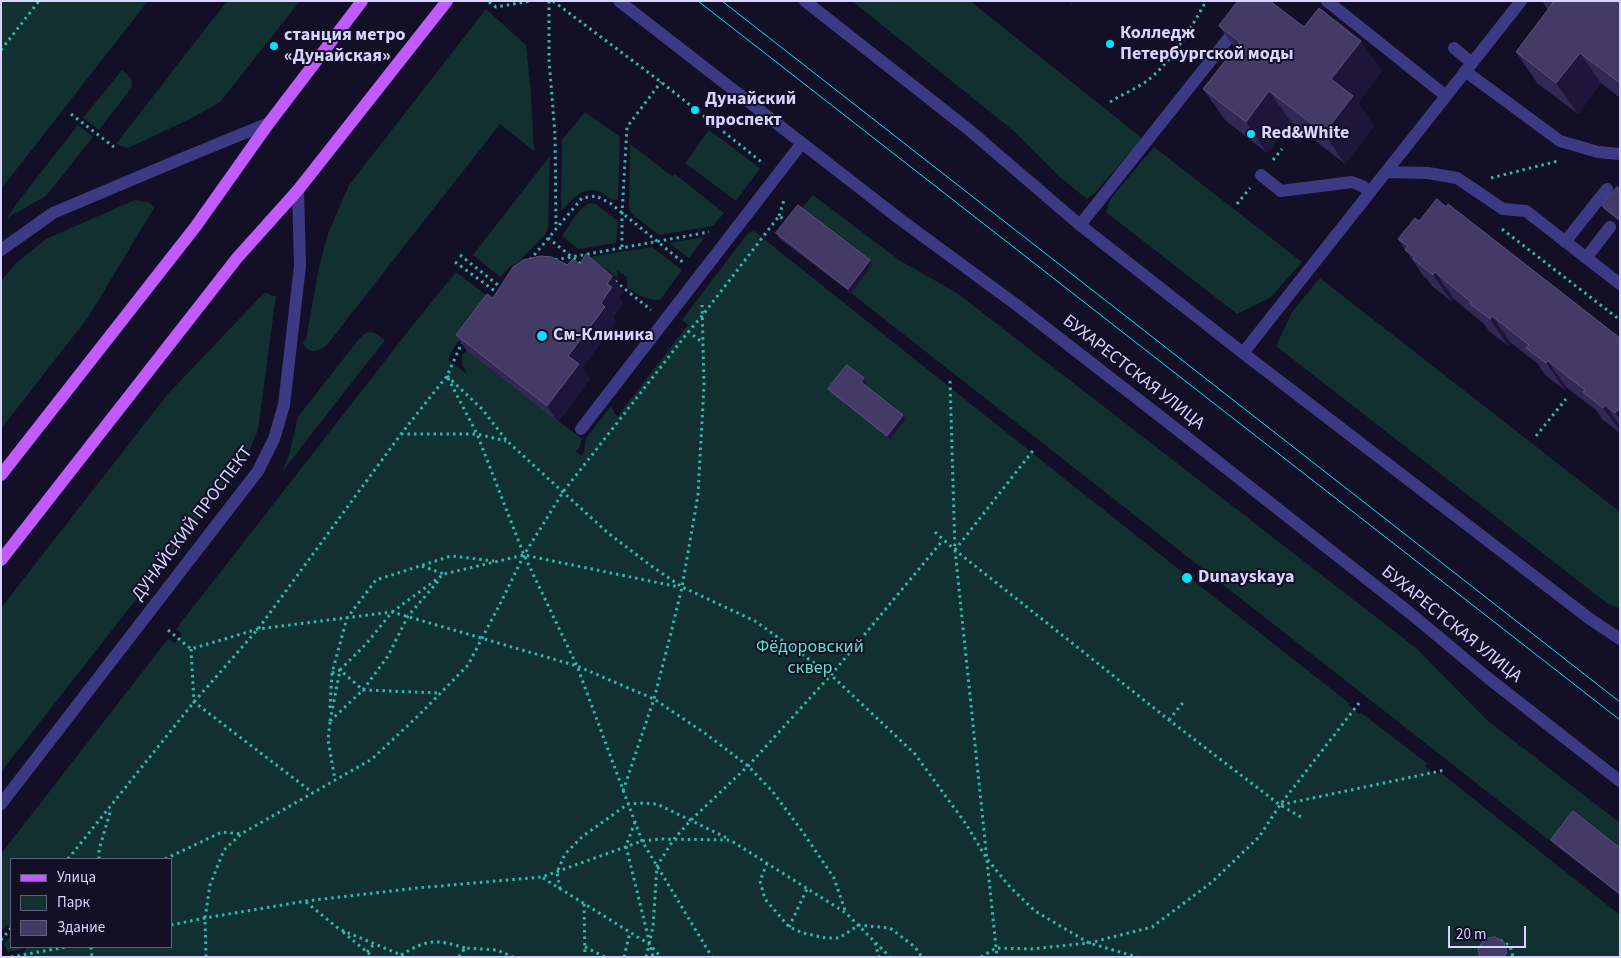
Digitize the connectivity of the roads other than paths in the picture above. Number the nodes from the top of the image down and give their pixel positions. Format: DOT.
graph roads {
  1 [pos="362,1"];
  2 [pos="447,1"];
  3 [pos="618,1"];
  4 [pos="805,1"];
  5 [pos="1258,1"];
  6 [pos="1521,1"];
  7 [pos="1330,7"];
  8 [pos="1454,48"];
  9 [pos="1468,67"];
  10 [pos="1446,96"];
  11 [pos="269,123"];
  12 [pos="802,143"];
  13 [pos="1620,154"];
  14 [pos="1386,172"];
  15 [pos="1261,175"];
  16 [pos="1606,189"];
  17 [pos="298,190"];
  18 [pos="1370,192"];
  19 [pos="1080,225"];
  20 [pos="1610,227"];
  21 [pos="1565,242"];
  22 [pos="1,250"];
  23 [pos="1586,258"];
  24 [pos="1620,284"];
  25 [pos="1243,353"];
  26 [pos="581,429"];
  27 [pos="1,475"];
  28 [pos="1,560"];
  29 [pos="1620,639"];
  30 [pos="1620,782"];
  31 [pos="1,804"];
  1 -- 11 [label="main road"];
  2 -- 17 [label="main road"];
  3 -- 12 [label="street, БУХАРЕСТСКАЯ УЛИЦА"];
  4 -- 19 [label="street"];
  5 -- 19 [label="street"];
  6 -- 9 [label="street"];
  7 -- 10 [label="street"];
  8 -- 9 [label="street"];
  9 -- 10 [label="street"];
  9 -- 13 [label="street"];
  10 -- 14 [label="street"];
  11 -- 22 [label="street"];
  11 -- 27 [label="main road"];
  12 -- 26 [label="street"];
  12 -- 30 [label="street, БУХАРЕСТСКАЯ УЛИЦА"];
  14 -- 18 [label="street"];
  14 -- 21 [label="street"];
  15 -- 18 [label="street"];
  16 -- 21 [label="street"];
  17 -- 28 [label="main road"];
  17 -- 31 [label="street, ДУНАЙСКИЙ ПРОСПЕКТ"];
  18 -- 25 [label="street"];
  19 -- 25 [label="street"];
  20 -- 23 [label="street"];
  21 -- 23 [label="street"];
  23 -- 24 [label="street"];
  25 -- 29 [label="street"];
}
